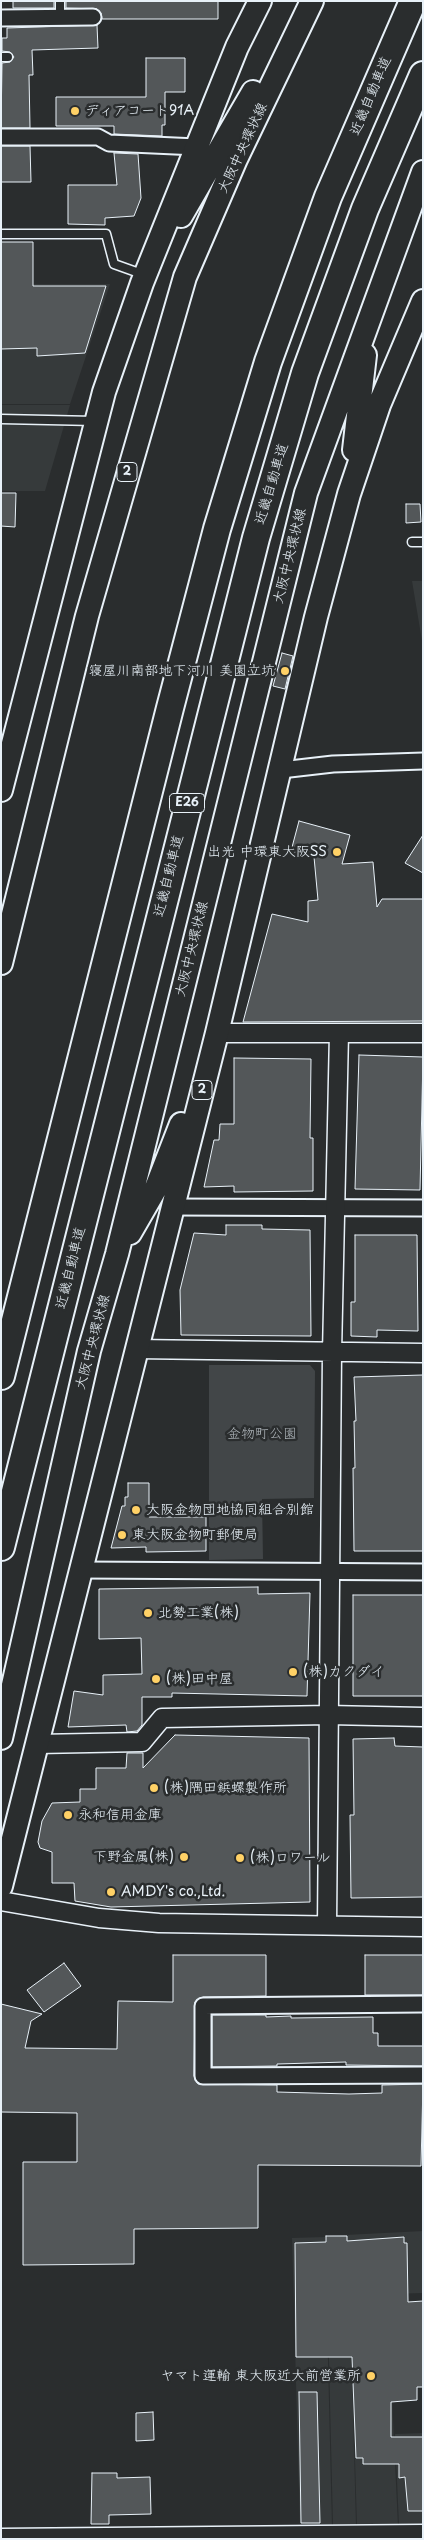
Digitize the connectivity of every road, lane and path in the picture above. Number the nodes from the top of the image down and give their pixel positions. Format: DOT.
graph roads {
  1 [pos="60,1"];
  2 [pos="260,1"];
  3 [pos="312,1"];
  4 [pos="413,1"];
  5 [pos="93,17"];
  6 [pos="1,18"];
  7 [pos="60,18"];
  8 [pos="423,75"];
  9 [pos="1,137"];
  10 [pos="197,147"];
  11 [pos="423,172"];
  12 [pos="1,234"];
  13 [pos="143,279"];
  14 [pos="423,301"];
  15 [pos="372,307"];
  16 [pos="1,419"];
  17 [pos="97,421"];
  18 [pos="349,494"];
  19 [pos="412,542"];
  20 [pos="423,542"];
  21 [pos="423,761"];
  22 [pos="5,762"];
  23 [pos="281,770"];
  24 [pos="1,790"];
  25 [pos="1,963"];
  26 [pos="217,1033"];
  27 [pos="339,1033"];
  28 [pos="423,1034"];
  29 [pos="172,1207"];
  30 [pos="335,1208"];
  31 [pos="423,1208"];
  32 [pos="117,1254"];
  33 [pos="136,1348"];
  34 [pos="332,1353"];
  35 [pos="423,1353"];
  36 [pos="1,1376"];
  37 [pos="1,1546"];
  38 [pos="81,1570"];
  39 [pos="330,1572"];
  40 [pos="423,1572"];
  41 [pos="328,1715"];
  42 [pos="423,1717"];
  43 [pos="1,1738"];
  44 [pos="37,1744"];
  45 [pos="1,1886"];
  46 [pos="1,1901"];
  47 [pos="327,1925"];
  48 [pos="423,1927"];
  49 [pos="423,2004"];
  50 [pos="423,2075"];
  51 [pos="423,2534"];
  52 [pos="1,2538"];
  1 -- 7 [label="lane"];
  2 -- 10 [label="main road"];
  3 -- 13 [label="main road"];
  3 -- 25 [label="main road, 大阪中央環状線 / 2"];
  4 -- 36 [label="highway, 近畿自動車道 / E26"];
  5 -- 7 [label="street"];
  6 -- 7 [label="street"];
  8 -- 37 [label="highway, 近畿自動車道 / E26"];
  9 -- 10 [label="street"];
  10 -- 13 [label="main road"];
  11 -- 15 [label="main road, 大阪中央環状線"];
  12 -- 13 [label="lane"];
  13 -- 17 [label="main road"];
  14 -- 18 [label="main road, 2"];
  15 -- 18 [label="main road"];
  15 -- 32 [label="main road, 大阪中央環状線"];
  16 -- 17 [label="lane"];
  17 -- 22 [label="main road"];
  18 -- 23 [label="main road, 2"];
  19 -- 20 [label="lane"];
  21 -- 23 [label="street"];
  22 -- 24 [label="main road"];
  23 -- 26 [label="main road, 2"];
  26 -- 27 [label="street"];
  26 -- 29 [label="main road, 2"];
  26 -- 32 [label="main road"];
  27 -- 28 [label="street"];
  27 -- 30 [label="street"];
  29 -- 30 [label="street"];
  29 -- 33 [label="main road, 2"];
  30 -- 31 [label="street"];
  30 -- 34 [label="street"];
  32 -- 43 [label="main road, 大阪中央環状線"];
  33 -- 34 [label="street"];
  33 -- 38 [label="main road, 2"];
  34 -- 35 [label="street"];
  34 -- 39 [label="street"];
  38 -- 39 [label="street"];
  38 -- 44 [label="main road, 2"];
  39 -- 40 [label="street"];
  39 -- 41 [label="street"];
  41 -- 42 [label="street"];
  41 -- 44 [label="street"];
  41 -- 47 [label="street"];
  44 -- 45 [label="main road, 2"];
  46 -- 47 [label="street"];
  47 -- 48 [label="street"];
  49 -- 50 [label="street"];
  51 -- 52 [label="street"];
}
